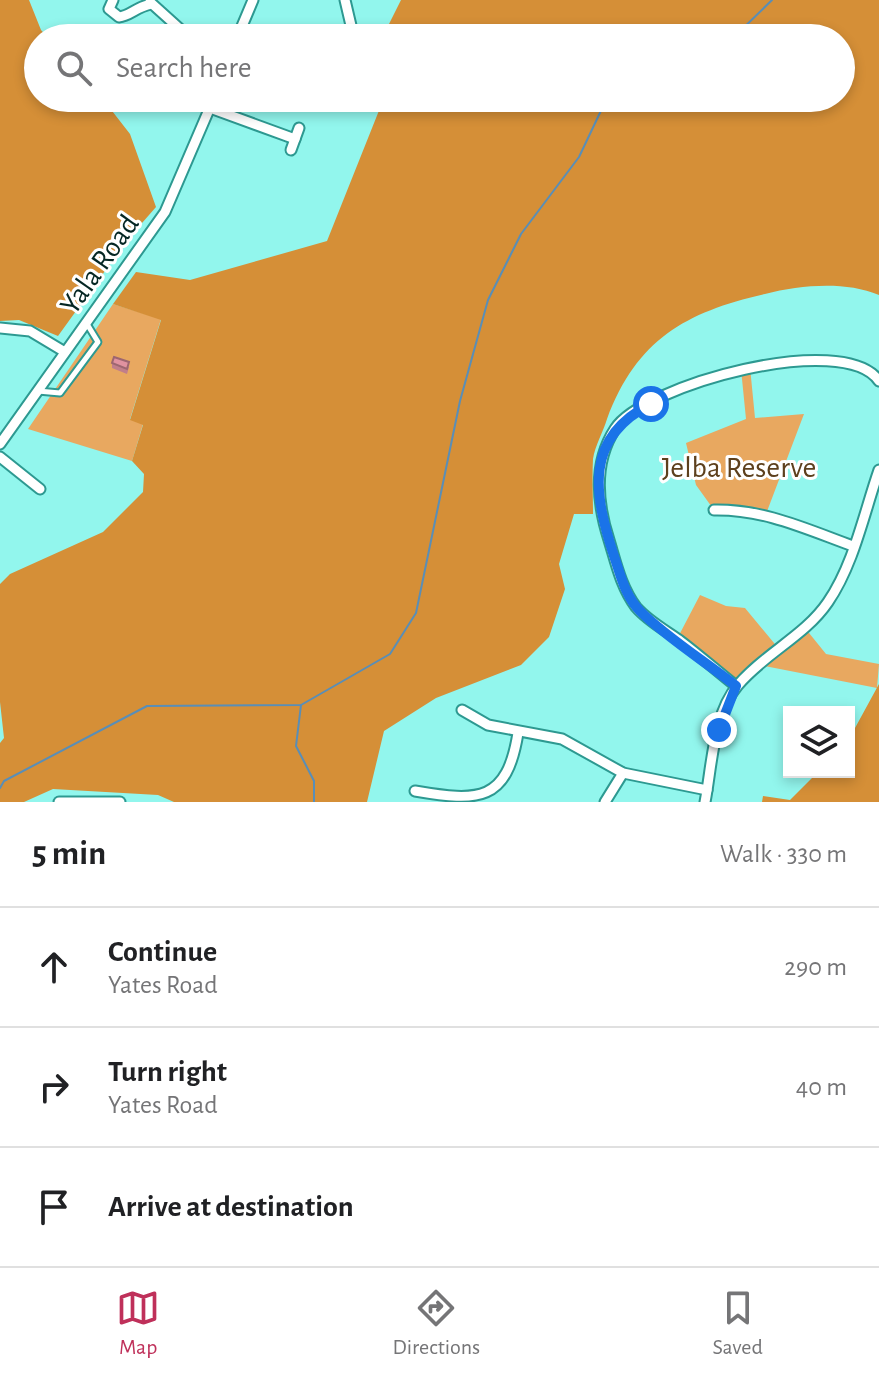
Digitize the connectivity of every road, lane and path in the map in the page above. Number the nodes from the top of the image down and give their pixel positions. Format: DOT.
graph roads {
  1 [pos="113,0"];
  2 [pos="253,0"];
  3 [pos="345,0"];
  4 [pos="149,2"];
  5 [pos="174,24"];
  6 [pos="243,24"];
  7 [pos="351,24"];
  8 [pos="208,112"];
  9 [pos="233,112"];
  10 [pos="299,128"];
  11 [pos="295,139"];
  12 [pos="291,150"];
  13 [pos="86,323"];
  14 [pos="0,328"];
  15 [pos="65,352"];
  16 [pos="879,381"];
  17 [pos="38,391"];
  18 [pos="0,444"];
  19 [pos="0,457"];
  20 [pos="879,470"];
  21 [pos="40,489"];
  22 [pos="714,510"];
  23 [pos="853,546"];
  24 [pos="736,686"];
  25 [pos="462,710"];
  26 [pos="518,733"];
  27 [pos="623,773"];
  28 [pos="707,790"];
  29 [pos="415,791"];
  30 [pos="59,802"];
  31 [pos="120,802"];
  32 [pos="605,802"];
  33 [pos="705,802"];
  1 -- 4 [label="street"];
  2 -- 6 [label="street"];
  3 -- 7 [label="street"];
  4 -- 5 [label="street"];
  8 -- 13 [label="street, Yala Road"];
  9 -- 11 [label="street"];
  10 -- 11 [label="street"];
  11 -- 12 [label="street"];
  13 -- 15 [label="street, Yala Road"];
  13 -- 17 [label="lane"];
  14 -- 15 [label="street"];
  15 -- 17 [label="street, Yala Road"];
  16 -- 24 [label="street"];
  17 -- 18 [label="street, Yala Road"];
  19 -- 21 [label="street"];
  20 -- 23 [label="street"];
  22 -- 23 [label="street"];
  23 -- 24 [label="street"];
  24 -- 28 [label="street"];
  25 -- 26 [label="street"];
  26 -- 27 [label="street"];
  26 -- 29 [label="street"];
  27 -- 28 [label="street"];
  27 -- 32 [label="street"];
  28 -- 33 [label="street"];
  30 -- 31 [label="street"];
}
